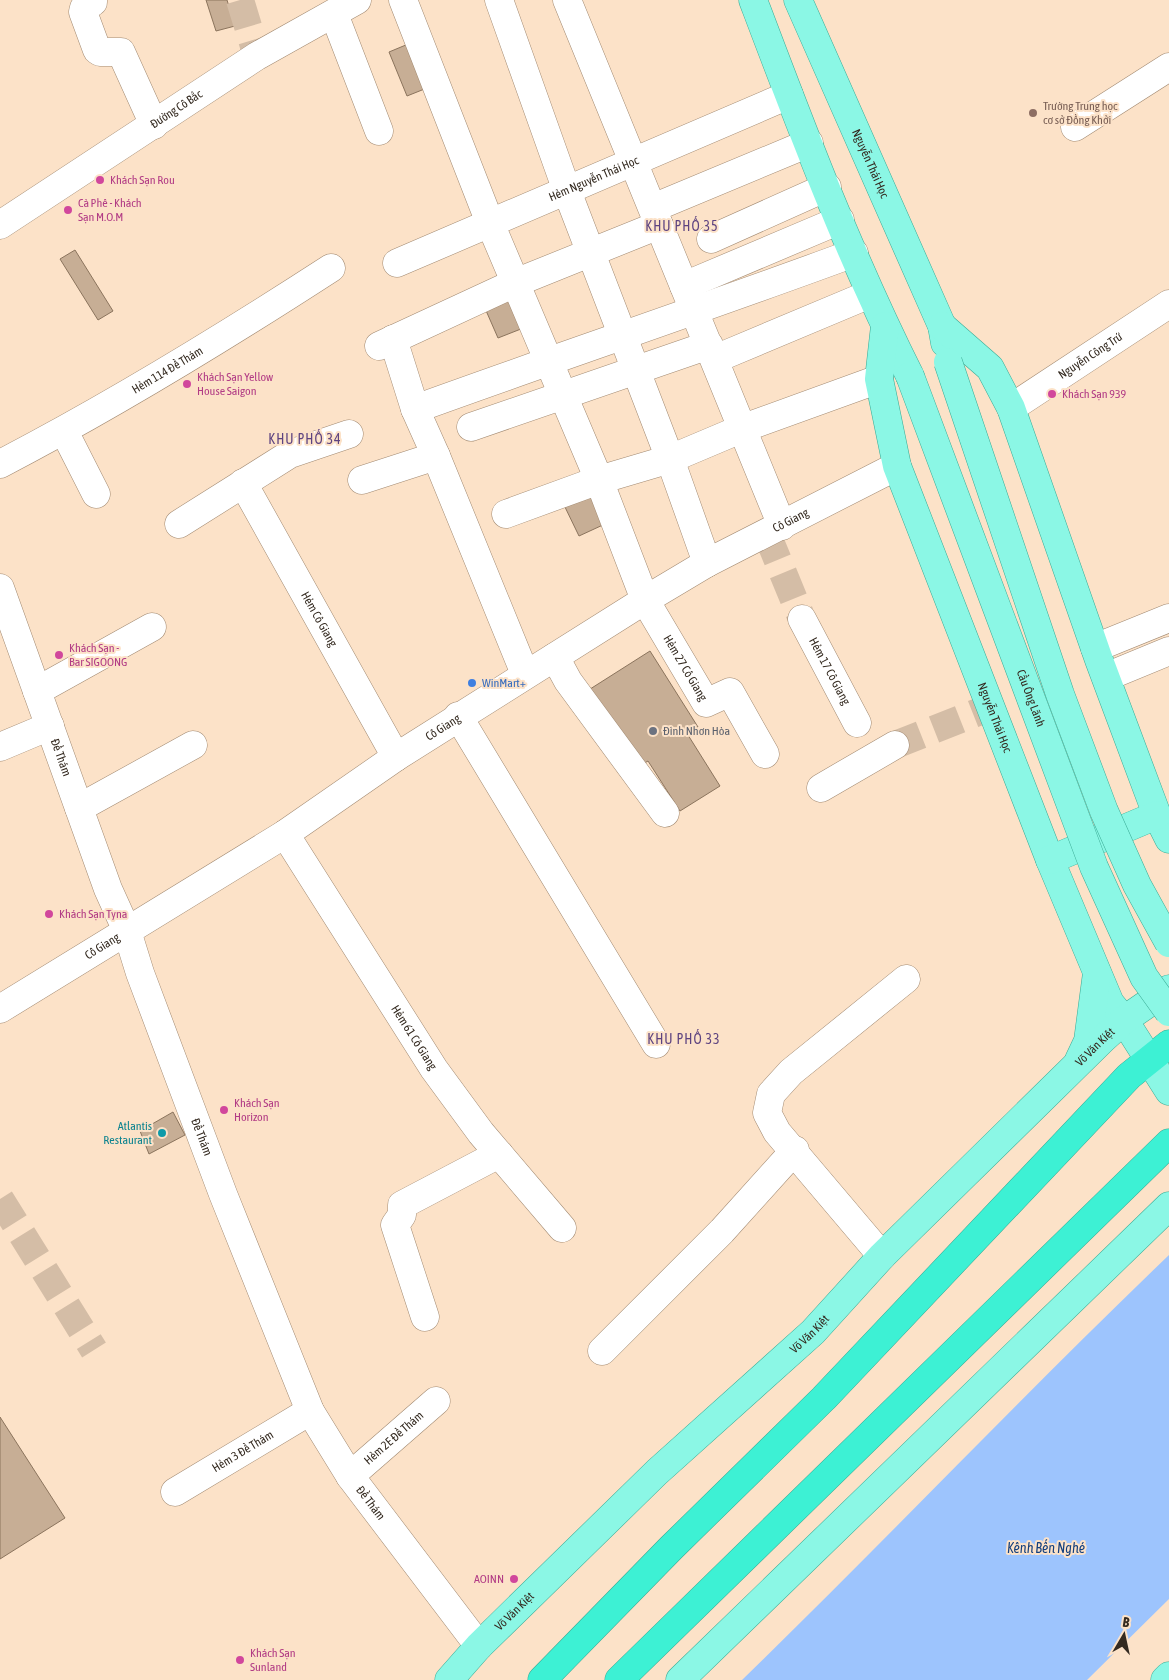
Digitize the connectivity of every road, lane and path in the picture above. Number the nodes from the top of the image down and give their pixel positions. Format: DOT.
graph roads {
  1 [pos="93,0"];
  2 [pos="357,0"];
  3 [pos="403,0"];
  4 [pos="499,0"];
  5 [pos="567,0"];
  6 [pos="753,0"];
  7 [pos="798,0"];
  8 [pos="334,14"];
  9 [pos="1169,67"];
  10 [pos="789,94"];
  11 [pos="154,125"];
  12 [pos="1075,127"];
  13 [pos="379,131"];
  14 [pos="809,143"];
  15 [pos="634,162"];
  16 [pos="826,187"];
  17 [pos="567,191"];
  18 [pos="656,216"];
  19 [pos="840,220"];
  20 [pos="490,223"];
  21 [pos="0,225"];
  22 [pos="710,239"];
  23 [pos="591,252"];
  24 [pos="854,254"];
  25 [pos="397,264"];
  26 [pos="331,268"];
  27 [pos="515,283"];
  28 [pos="684,286"];
  29 [pos="870,294"];
  30 [pos="1169,304"];
  31 [pos="695,312"];
  32 [pos="885,326"];
  33 [pos="942,326"];
  34 [pos="623,337"];
  35 [pos="712,352"];
  36 [pos="548,360"];
  37 [pos="636,372"];
  38 [pos="879,379"];
  39 [pos="562,395"];
  40 [pos="1011,408"];
  41 [pos="415,409"];
  42 [pos="471,427"];
  43 [pos="741,429"];
  44 [pos="64,431"];
  45 [pos="349,434"];
  46 [pos="436,456"];
  47 [pos="670,459"];
  48 [pos="0,464"];
  49 [pos="897,466"];
  50 [pos="362,480"];
  51 [pos="599,480"];
  52 [pos="242,483"];
  53 [pos="96,494"];
  54 [pos="506,514"];
  55 [pos="179,524"];
  56 [pos="782,526"];
  57 [pos="707,563"];
  58 [pos="0,588"];
  59 [pos="645,600"];
  60 [pos="1169,618"];
  61 [pos="802,620"];
  62 [pos="152,627"];
  63 [pos="1095,648"];
  64 [pos="1169,651"];
  65 [pos="555,657"];
  66 [pos="525,674"];
  67 [pos="1106,677"];
  68 [pos="37,691"];
  69 [pos="458,716"];
  70 [pos="857,723"];
  71 [pos="50,726"];
  72 [pos="193,745"];
  73 [pos="895,745"];
  74 [pos="0,747"];
  75 [pos="765,754"];
  76 [pos="396,756"];
  77 [pos="821,788"];
  78 [pos="79,808"];
  79 [pos="665,813"];
  80 [pos="1157,815"];
  81 [pos="286,834"];
  82 [pos="1169,839"];
  83 [pos="1050,860"];
  84 [pos="126,931"];
  85 [pos="1169,943"];
  86 [pos="1097,971"];
  87 [pos="906,979"];
  88 [pos="1169,989"];
  89 [pos="0,1009"];
  90 [pos="1169,1012"];
  91 [pos="1124,1020"];
  92 [pos="656,1044"];
  93 [pos="1158,1052"];
  94 [pos="1075,1068"];
  95 [pos="1169,1091"];
  96 [pos="1169,1143"];
  97 [pos="794,1150"];
  98 [pos="500,1154"];
  99 [pos="1169,1206"];
  100 [pos="562,1228"];
  101 [pos="882,1256"];
  102 [pos="425,1317"];
  103 [pos="602,1351"];
  104 [pos="436,1401"];
  105 [pos="310,1411"];
  106 [pos="350,1476"];
  107 [pos="176,1492"];
  108 [pos="479,1646"];
  109 [pos="1169,1676"];
  110 [pos="449,1680"];
  111 [pos="542,1680"];
  112 [pos="619,1680"];
  113 [pos="680,1680"];
  114 [pos="1165,1680"];
  1 -- 11 [label="street"];
  2 -- 8 [label="street, Đường Cô Bắc"];
  3 -- 20 [label="street"];
  4 -- 17 [label="street"];
  5 -- 15 [label="street"];
  6 -- 10 [label="main road"];
  7 -- 33 [label="main road, Nguyễn Thái Học"];
  8 -- 11 [label="street, Đường Cô Bắc"];
  8 -- 13 [label="street"];
  9 -- 12 [label="street"];
  10 -- 14 [label="main road"];
  10 -- 15 [label="street, Hẻm Nguyễn Thái Học"];
  11 -- 21 [label="street, Đường Cô Bắc"];
  14 -- 16 [label="main road"];
  14 -- 18 [label="street"];
  15 -- 17 [label="street, Hẻm Nguyễn Thái Học"];
  15 -- 18 [label="street"];
  16 -- 19 [label="main road"];
  16 -- 22 [label="street"];
  17 -- 20 [label="street, Hẻm Nguyễn Thái Học"];
  17 -- 23 [label="street"];
  18 -- 23 [label="street"];
  18 -- 28 [label="street"];
  19 -- 24 [label="main road"];
  19 -- 28 [label="street"];
  20 -- 25 [label="street, Hẻm Nguyễn Thái Học"];
  20 -- 27 [label="street"];
  23 -- 27 [label="street"];
  23 -- 34 [label="street"];
  24 -- 29 [label="main road"];
  24 -- 31 [label="street"];
  26 -- 44 [label="street, Hẻm 114 Ðề Thám"];
  27 -- 36 [label="street"];
  27 -- 41 [label="street"];
  28 -- 31 [label="street"];
  29 -- 32 [label="main road"];
  29 -- 35 [label="street"];
  30 -- 40 [label="street, Nguyễn Công Trứ"];
  31 -- 34 [label="street"];
  31 -- 35 [label="street"];
  32 -- 38 [label="main road, Nguyễn Thái Học"];
  32 -- 90 [label="main road, Cầu Ông Lãnh, bridge"];
  33 -- 40 [label="main road, Nguyễn Thái Học"];
  33 -- 85 [label="main road, Nguyễn Thái Học, bridge"];
  34 -- 36 [label="street"];
  34 -- 37 [label="street"];
  35 -- 37 [label="street"];
  35 -- 43 [label="street"];
  36 -- 39 [label="street"];
  36 -- 41 [label="street"];
  37 -- 39 [label="street"];
  37 -- 47 [label="street"];
  38 -- 43 [label="street"];
  38 -- 49 [label="main road, Nguyễn Thái Học"];
  39 -- 42 [label="street"];
  39 -- 51 [label="street"];
  40 -- 63 [label="main road, Nguyễn Thái Học"];
  41 -- 46 [label="street"];
  43 -- 47 [label="street"];
  43 -- 56 [label="street"];
  44 -- 48 [label="street, Hẻm 114 Ðề Thám"];
  44 -- 53 [label="street"];
  45 -- 52 [label="street"];
  46 -- 50 [label="street"];
  46 -- 66 [label="street"];
  47 -- 51 [label="street"];
  47 -- 57 [label="street"];
  49 -- 56 [label="street, Cô Giang"];
  49 -- 83 [label="main road, Nguyễn Thái Học"];
  51 -- 54 [label="street"];
  51 -- 59 [label="street"];
  52 -- 55 [label="street"];
  52 -- 76 [label="street, Hẻm Cô Giang"];
  56 -- 57 [label="street, Cô Giang"];
  57 -- 59 [label="street, Cô Giang"];
  58 -- 68 [label="street, Ðề Thám"];
  59 -- 65 [label="street, Cô Giang"];
  59 -- 75 [label="street, Hẻm 27 Cô Giang"];
  60 -- 63 [label="street"];
  61 -- 70 [label="street, Hẻm 17 Cô Giang"];
  62 -- 68 [label="street"];
  63 -- 67 [label="main road, Nguyễn Thái Học"];
  64 -- 67 [label="street"];
  65 -- 66 [label="street, Cô Giang"];
  65 -- 79 [label="street"];
  66 -- 69 [label="street, Cô Giang"];
  67 -- 80 [label="main road, Nguyễn Thái Học"];
  68 -- 71 [label="street, Ðề Thám"];
  69 -- 76 [label="street, Cô Giang"];
  69 -- 92 [label="street"];
  71 -- 74 [label="street"];
  71 -- 78 [label="street, Ðề Thám"];
  72 -- 78 [label="street"];
  73 -- 77 [label="street"];
  76 -- 81 [label="street, Cô Giang"];
  78 -- 84 [label="street, Ðề Thám"];
  80 -- 82 [label="main road, Nguyễn Thái Học"];
  80 -- 83 [label="main road"];
  81 -- 84 [label="street, Cô Giang"];
  81 -- 98 [label="street, Hẻm 61 Cô Giang"];
  83 -- 86 [label="main road, Nguyễn Thái Học"];
  84 -- 89 [label="street, Cô Giang"];
  84 -- 105 [label="street, Ðề Thám"];
  86 -- 91 [label="main road, Nguyễn Thái Học"];
  86 -- 94 [label="main road"];
  87 -- 97 [label="street"];
  88 -- 91 [label="main road, Võ Văn Kiệt"];
  91 -- 93 [label="main road, Nguyễn Thái Học"];
  91 -- 94 [label="main road, Võ Văn Kiệt"];
  93 -- 95 [label="main road, Nguyễn Thái Học"];
  93 -- 111 [label="highway"];
  94 -- 101 [label="main road, Võ Văn Kiệt"];
  96 -- 112 [label="highway"];
  97 -- 101 [label="street"];
  97 -- 103 [label="street"];
  98 -- 100 [label="street, Hẻm 61 Cô Giang"];
  98 -- 102 [label="street"];
  99 -- 113 [label="main road"];
  101 -- 108 [label="main road, Võ Văn Kiệt"];
  104 -- 106 [label="street, Hẻm 2E Đề Thám"];
  105 -- 106 [label="street, Ðề Thám"];
  105 -- 107 [label="street, Hẻm 3 Đề Thám"];
  106 -- 108 [label="street, Ðề Thám"];
  108 -- 110 [label="main road, Võ Văn Kiệt"];
  109 -- 114 [label="main road"];
}
